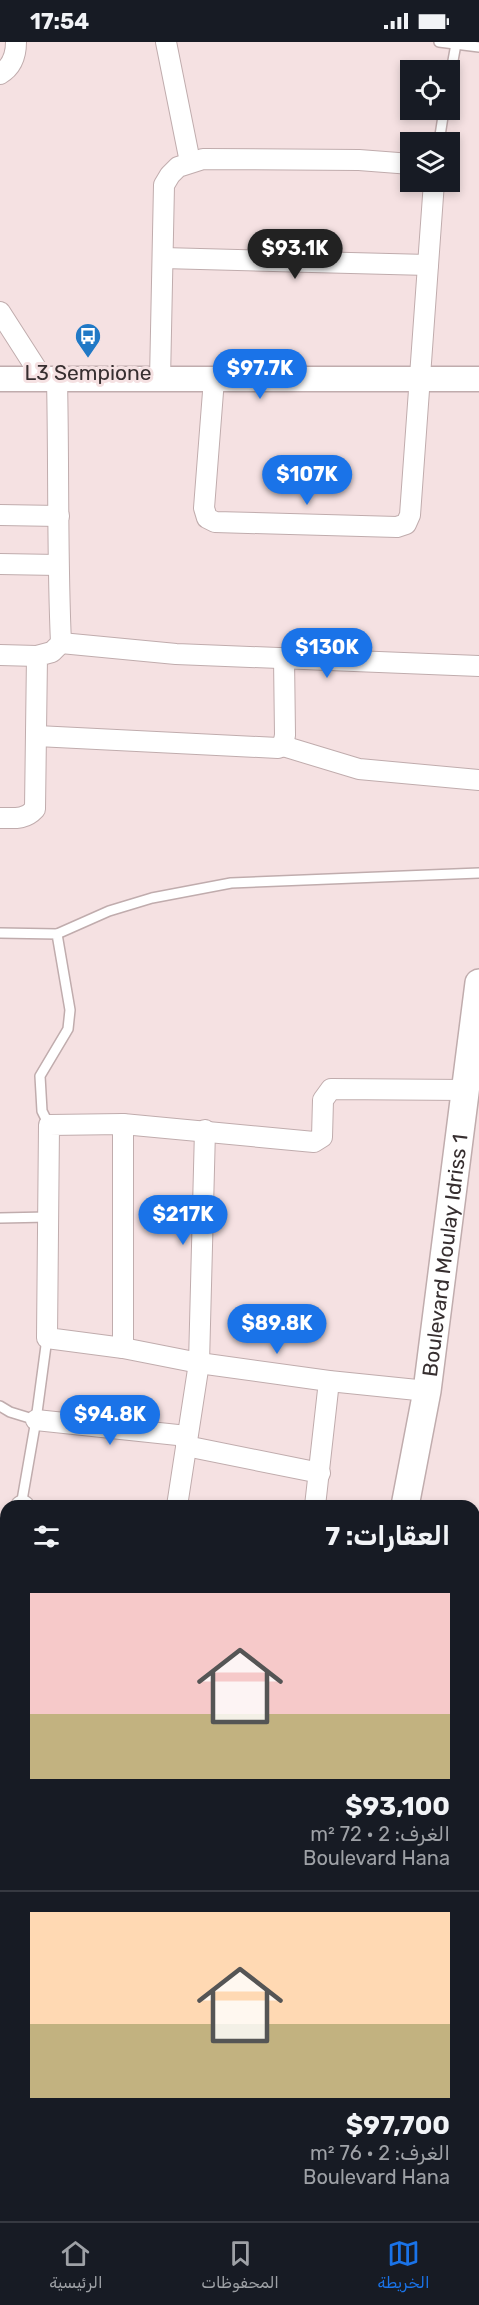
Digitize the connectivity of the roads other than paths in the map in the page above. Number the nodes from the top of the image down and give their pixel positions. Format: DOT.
graph roads {
  1 [pos="16,42"];
  2 [pos="166,42"];
  3 [pos="439,42"];
  4 [pos="456,44"];
  5 [pos="473,45"];
  6 [pos="453,60"];
  7 [pos="0,74"];
  8 [pos="190,162"];
  9 [pos="400,163"];
  10 [pos="433,192"];
  11 [pos="164,258"];
  12 [pos="428,265"];
  13 [pos="0,312"];
  14 [pos="214,379"];
  15 [pos="479,379"];
  16 [pos="0,380"];
  17 [pos="50,380"];
  18 [pos="160,380"];
  19 [pos="420,380"];
  20 [pos="0,515"];
  21 [pos="59,516"];
  22 [pos="0,564"];
  23 [pos="58,565"];
  24 [pos="61,643"];
  25 [pos="0,655"];
  26 [pos="37,656"];
  27 [pos="284,658"];
  28 [pos="479,666"];
  29 [pos="37,736"];
  30 [pos="283,746"];
  31 [pos="479,780"];
  32 [pos="0,818"];
  33 [pos="479,873"];
  34 [pos="0,933"];
  35 [pos="57,934"];
  36 [pos="479,983"];
  37 [pos="465,1090"];
  38 [pos="123,1124"];
  39 [pos="50,1125"];
  40 [pos="205,1130"];
  41 [pos="48,1217"];
  42 [pos="0,1218"];
  43 [pos="47,1338"];
  44 [pos="123,1348"];
  45 [pos="199,1363"];
  46 [pos="329,1381"];
  47 [pos="427,1391"];
  48 [pos="0,1406"];
  49 [pos="36,1420"];
  50 [pos="187,1441"];
  51 [pos="320,1473"];
  52 [pos="23,1500"];
  53 [pos="178,1500"];
  54 [pos="316,1500"];
  55 [pos="408,1500"];
  1 -- 7 [label="street"];
  2 -- 8 [label="street"];
  3 -- 4 [label="lane"];
  4 -- 5 [label="lane"];
  4 -- 6 [label="lane"];
  8 -- 9 [label="street"];
  8 -- 11 [label="street"];
  10 -- 12 [label="street"];
  11 -- 12 [label="street"];
  11 -- 18 [label="street"];
  12 -- 19 [label="street"];
  13 -- 17 [label="street"];
  14 -- 18 [label="street"];
  14 -- 19 [label="street"];
  14 -- 19 [label="street"];
  15 -- 19 [label="street"];
  16 -- 17 [label="street"];
  17 -- 18 [label="street"];
  17 -- 21 [label="street"];
  20 -- 21 [label="street"];
  21 -- 23 [label="street"];
  22 -- 23 [label="street"];
  23 -- 24 [label="street"];
  24 -- 26 [label="street"];
  24 -- 27 [label="street"];
  25 -- 26 [label="street"];
  26 -- 29 [label="street"];
  27 -- 28 [label="street"];
  27 -- 30 [label="street"];
  29 -- 30 [label="street"];
  29 -- 32 [label="street"];
  30 -- 31 [label="street"];
  33 -- 35 [label="lane"];
  34 -- 35 [label="lane"];
  35 -- 39 [label="lane"];
  36 -- 37 [label="main road, Boulevard Moulay Idriss 1"];
  37 -- 40 [label="street"];
  37 -- 47 [label="main road, Boulevard Moulay Idriss 1"];
  38 -- 39 [label="street"];
  38 -- 40 [label="street"];
  38 -- 44 [label="street"];
  39 -- 41 [label="street"];
  40 -- 45 [label="street"];
  41 -- 42 [label="lane"];
  41 -- 43 [label="street"];
  43 -- 44 [label="street"];
  43 -- 49 [label="lane"];
  44 -- 45 [label="street"];
  45 -- 46 [label="street"];
  45 -- 50 [label="street"];
  46 -- 47 [label="street"];
  46 -- 51 [label="street"];
  47 -- 55 [label="main road, Boulevard Moulay Idriss 1"];
  48 -- 49 [label="lane"];
  49 -- 50 [label="street"];
  49 -- 52 [label="lane"];
  50 -- 51 [label="street"];
  50 -- 53 [label="street"];
  51 -- 54 [label="street"];
}
